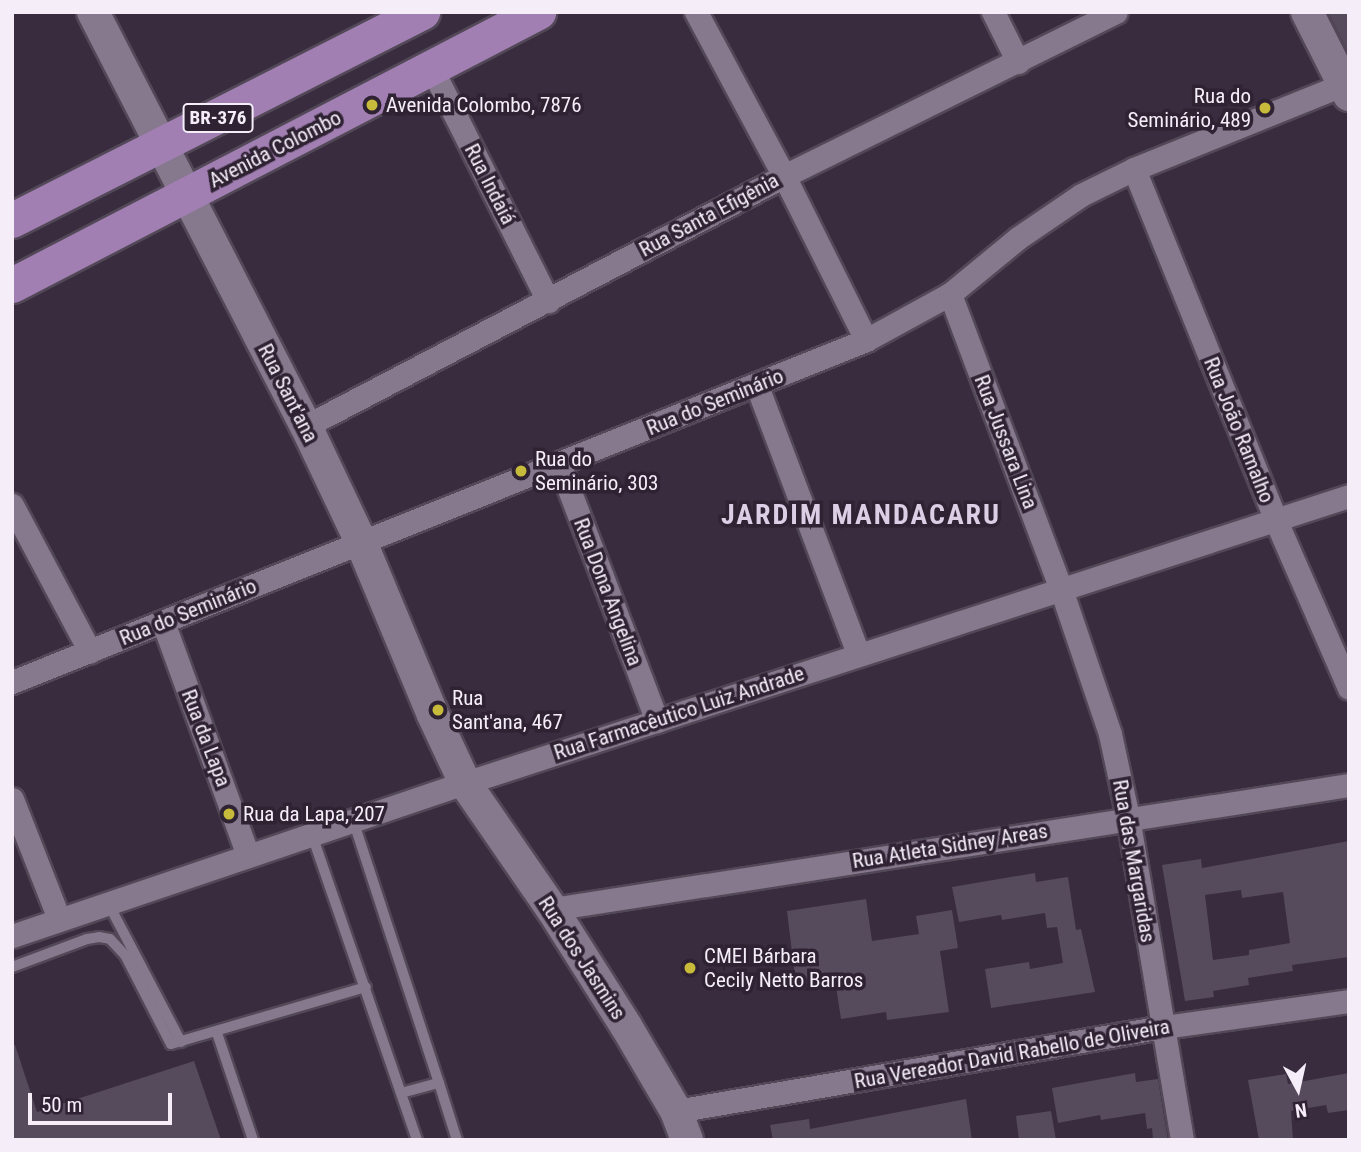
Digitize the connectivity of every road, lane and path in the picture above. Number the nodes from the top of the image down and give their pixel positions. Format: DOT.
graph roads {
  1 [pos="93,12"];
  2 [pos="538,12"];
  3 [pos="696,12"];
  4 [pos="993,12"];
  5 [pos="1116,12"];
  6 [pos="1307,12"];
  7 [pos="407,16"];
  8 [pos="1018,62"];
  9 [pos="431,67"];
  10 [pos="1347,87"];
  11 [pos="161,147"];
  12 [pos="1134,169"];
  13 [pos="784,176"];
  14 [pos="185,195"];
  15 [pos="12,220"];
  16 [pos="12,285"];
  17 [pos="950,295"];
  18 [pos="548,301"];
  19 [pos="866,340"];
  20 [pos="757,386"];
  21 [pos="306,426"];
  22 [pos="559,463"];
  23 [pos="1349,496"];
  24 [pos="12,505"];
  25 [pos="1276,521"];
  26 [pos="361,542"];
  27 [pos="1061,589"];
  28 [pos="163,622"];
  29 [pos="90,652"];
  30 [pos="858,653"];
  31 [pos="12,682"];
  32 [pos="1349,688"];
  33 [pos="656,721"];
  34 [pos="465,783"];
  35 [pos="1349,785"];
  36 [pos="12,799"];
  37 [pos="1128,817"];
  38 [pos="353,820"];
  39 [pos="312,834"];
  40 [pos="248,855"];
  41 [pos="108,903"];
  42 [pos="552,909"];
  43 [pos="59,919"];
  44 [pos="12,936"];
  45 [pos="12,967"];
  46 [pos="366,987"];
  47 [pos="1349,1000"];
  48 [pos="1164,1027"];
  49 [pos="216,1033"];
  50 [pos="181,1042"];
  51 [pos="439,1083"];
  52 [pos="401,1093"];
  53 [pos="682,1126"];
  54 [pos="253,1140"];
  55 [pos="417,1140"];
  56 [pos="457,1140"];
  57 [pos="1182,1140"];
  1 -- 11 [label="street, Rua Sant'ana"];
  2 -- 9 [label="main road, Avenida Colombo / BR-376"];
  3 -- 13 [label="street"];
  4 -- 8 [label="street"];
  5 -- 8 [label="street, Rua Santa Efigênia"];
  6 -- 10 [label="street"];
  7 -- 11 [label="main road, BR-376"];
  8 -- 13 [label="street, Rua Santa Efigênia"];
  9 -- 14 [label="main road, Avenida Colombo / BR-376"];
  9 -- 18 [label="street, Rua Indaiá"];
  10 -- 12 [label="street, Rua do Seminário"];
  11 -- 14 [label="street, Rua Sant'ana"];
  11 -- 15 [label="main road, BR-376"];
  12 -- 17 [label="street, Rua do Seminário"];
  12 -- 25 [label="street, Rua João Ramalho"];
  13 -- 18 [label="street, Rua Santa Efigênia"];
  13 -- 19 [label="street"];
  14 -- 16 [label="main road, Avenida Colombo / BR-376"];
  14 -- 21 [label="street, Rua Sant'ana"];
  17 -- 19 [label="street, Rua do Seminário"];
  17 -- 27 [label="street, Rua Jussara Lina"];
  18 -- 21 [label="street, Rua Santa Efigênia"];
  19 -- 20 [label="street, Rua do Seminário"];
  20 -- 22 [label="street, Rua do Seminário"];
  20 -- 30 [label="street"];
  21 -- 26 [label="street, Rua Sant'ana"];
  22 -- 26 [label="street, Rua do Seminário"];
  22 -- 33 [label="street, Rua Dona Angelina"];
  23 -- 25 [label="street, Rua Farmacêutico Luiz Andrade"];
  24 -- 29 [label="street"];
  25 -- 27 [label="street, Rua Farmacêutico Luiz Andrade"];
  25 -- 32 [label="street, Rua João Ramalho"];
  26 -- 28 [label="street, Rua do Seminário"];
  26 -- 34 [label="street, Rua Sant'ana"];
  27 -- 30 [label="street, Rua Farmacêutico Luiz Andrade"];
  27 -- 37 [label="street, Rua das Margaridas"];
  28 -- 29 [label="street, Rua do Seminário"];
  28 -- 40 [label="street, Rua da Lapa"];
  29 -- 31 [label="street, Rua do Seminário"];
  30 -- 33 [label="street, Rua Farmacêutico Luiz Andrade"];
  33 -- 34 [label="street, Rua Farmacêutico Luiz Andrade"];
  34 -- 38 [label="street, Rua Farmacêutico Luiz Andrade"];
  34 -- 42 [label="street, Rua dos Jasmins"];
  35 -- 37 [label="street, Rua Atleta Sidney Areas"];
  36 -- 43 [label="street"];
  37 -- 42 [label="street, Rua Atleta Sidney Areas"];
  37 -- 48 [label="street, Rua das Margaridas"];
  38 -- 39 [label="street, Rua Farmacêutico Luiz Andrade"];
  38 -- 51 [label="lane"];
  39 -- 40 [label="street, Rua Farmacêutico Luiz Andrade"];
  39 -- 46 [label="lane"];
  40 -- 41 [label="street, Rua Farmacêutico Luiz Andrade"];
  41 -- 43 [label="street, Rua Farmacêutico Luiz Andrade"];
  41 -- 50 [label="lane"];
  42 -- 53 [label="street, Rua dos Jasmins"];
  43 -- 44 [label="street, Rua Farmacêutico Luiz Andrade"];
  45 -- 50 [label="lane"];
  46 -- 49 [label="lane"];
  46 -- 52 [label="lane"];
  47 -- 48 [label="street, Rua Vereador David Rabello de Oliveira"];
  48 -- 53 [label="street, Rua Vereador David Rabello de Oliveira"];
  48 -- 57 [label="street, Rua das Margaridas"];
  49 -- 50 [label="lane"];
  49 -- 54 [label="lane"];
  51 -- 52 [label="lane"];
  51 -- 56 [label="lane"];
  52 -- 55 [label="lane"];
}
